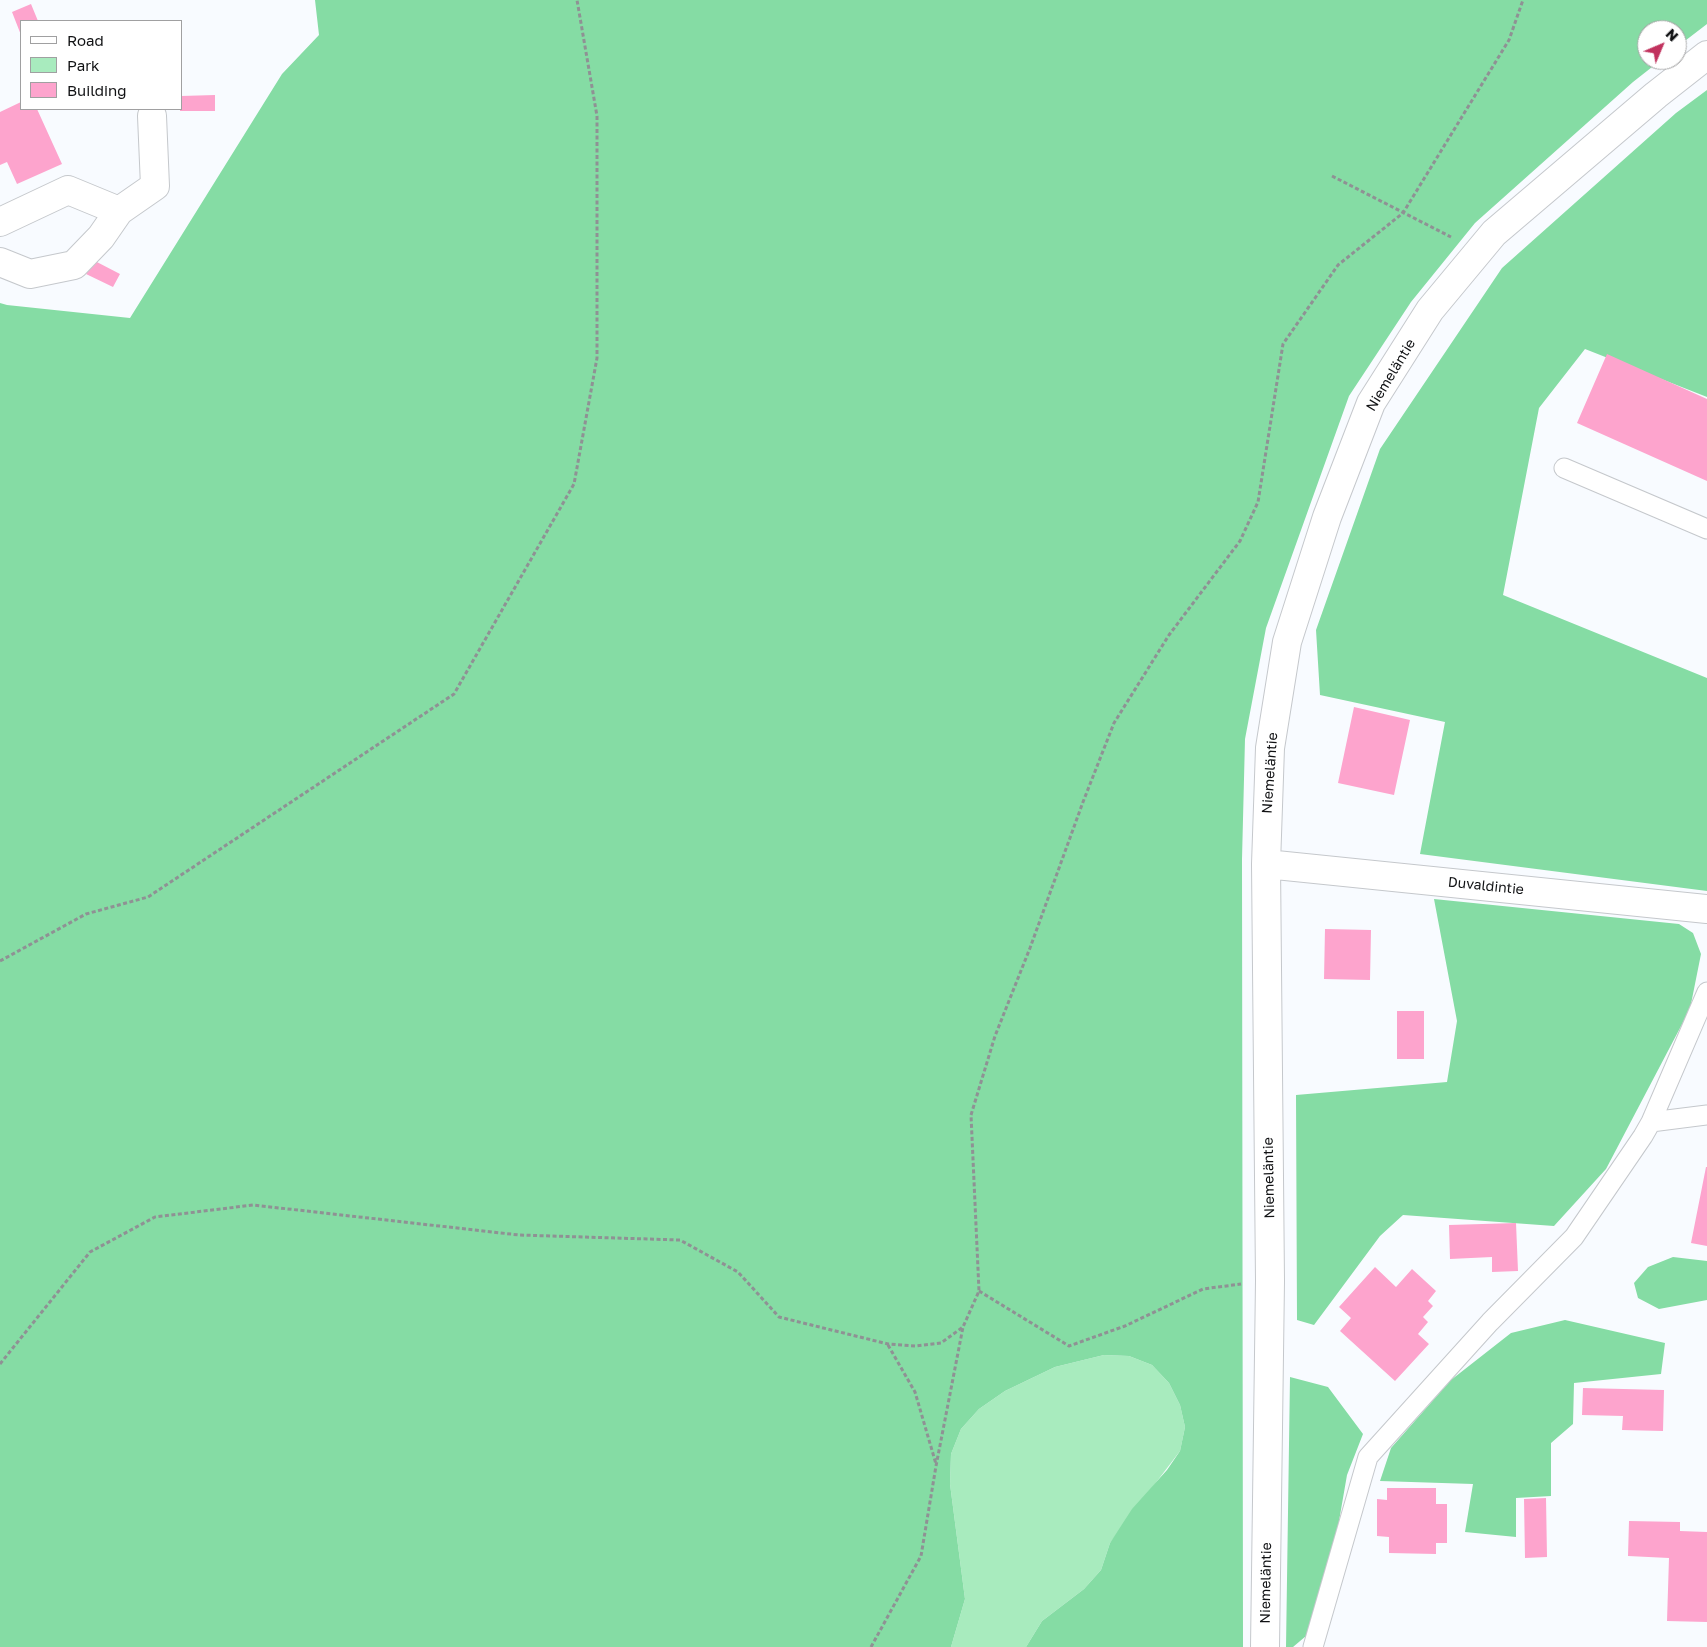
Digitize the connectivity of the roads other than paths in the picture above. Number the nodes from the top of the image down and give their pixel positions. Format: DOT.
graph roads {
  1 [pos="1707,55"];
  2 [pos="152,116"];
  3 [pos="119,211"];
  4 [pos="0,222"];
  5 [pos="0,262"];
  6 [pos="1564,468"];
  7 [pos="1707,529"];
  8 [pos="1266,864"];
  9 [pos="1707,909"];
  10 [pos="1707,992"];
  11 [pos="1707,1115"];
  12 [pos="1651,1122"];
  13 [pos="1266,1647"];
  14 [pos="1313,1647"];
  1 -- 8 [label="street, Niemeläntie"];
  2 -- 3 [label="street"];
  3 -- 4 [label="street"];
  3 -- 5 [label="street"];
  6 -- 7 [label="lane"];
  8 -- 9 [label="street, Duvaldintie"];
  8 -- 13 [label="street, Niemeläntie"];
  10 -- 12 [label="lane"];
  11 -- 12 [label="lane"];
  12 -- 14 [label="lane"];
}
